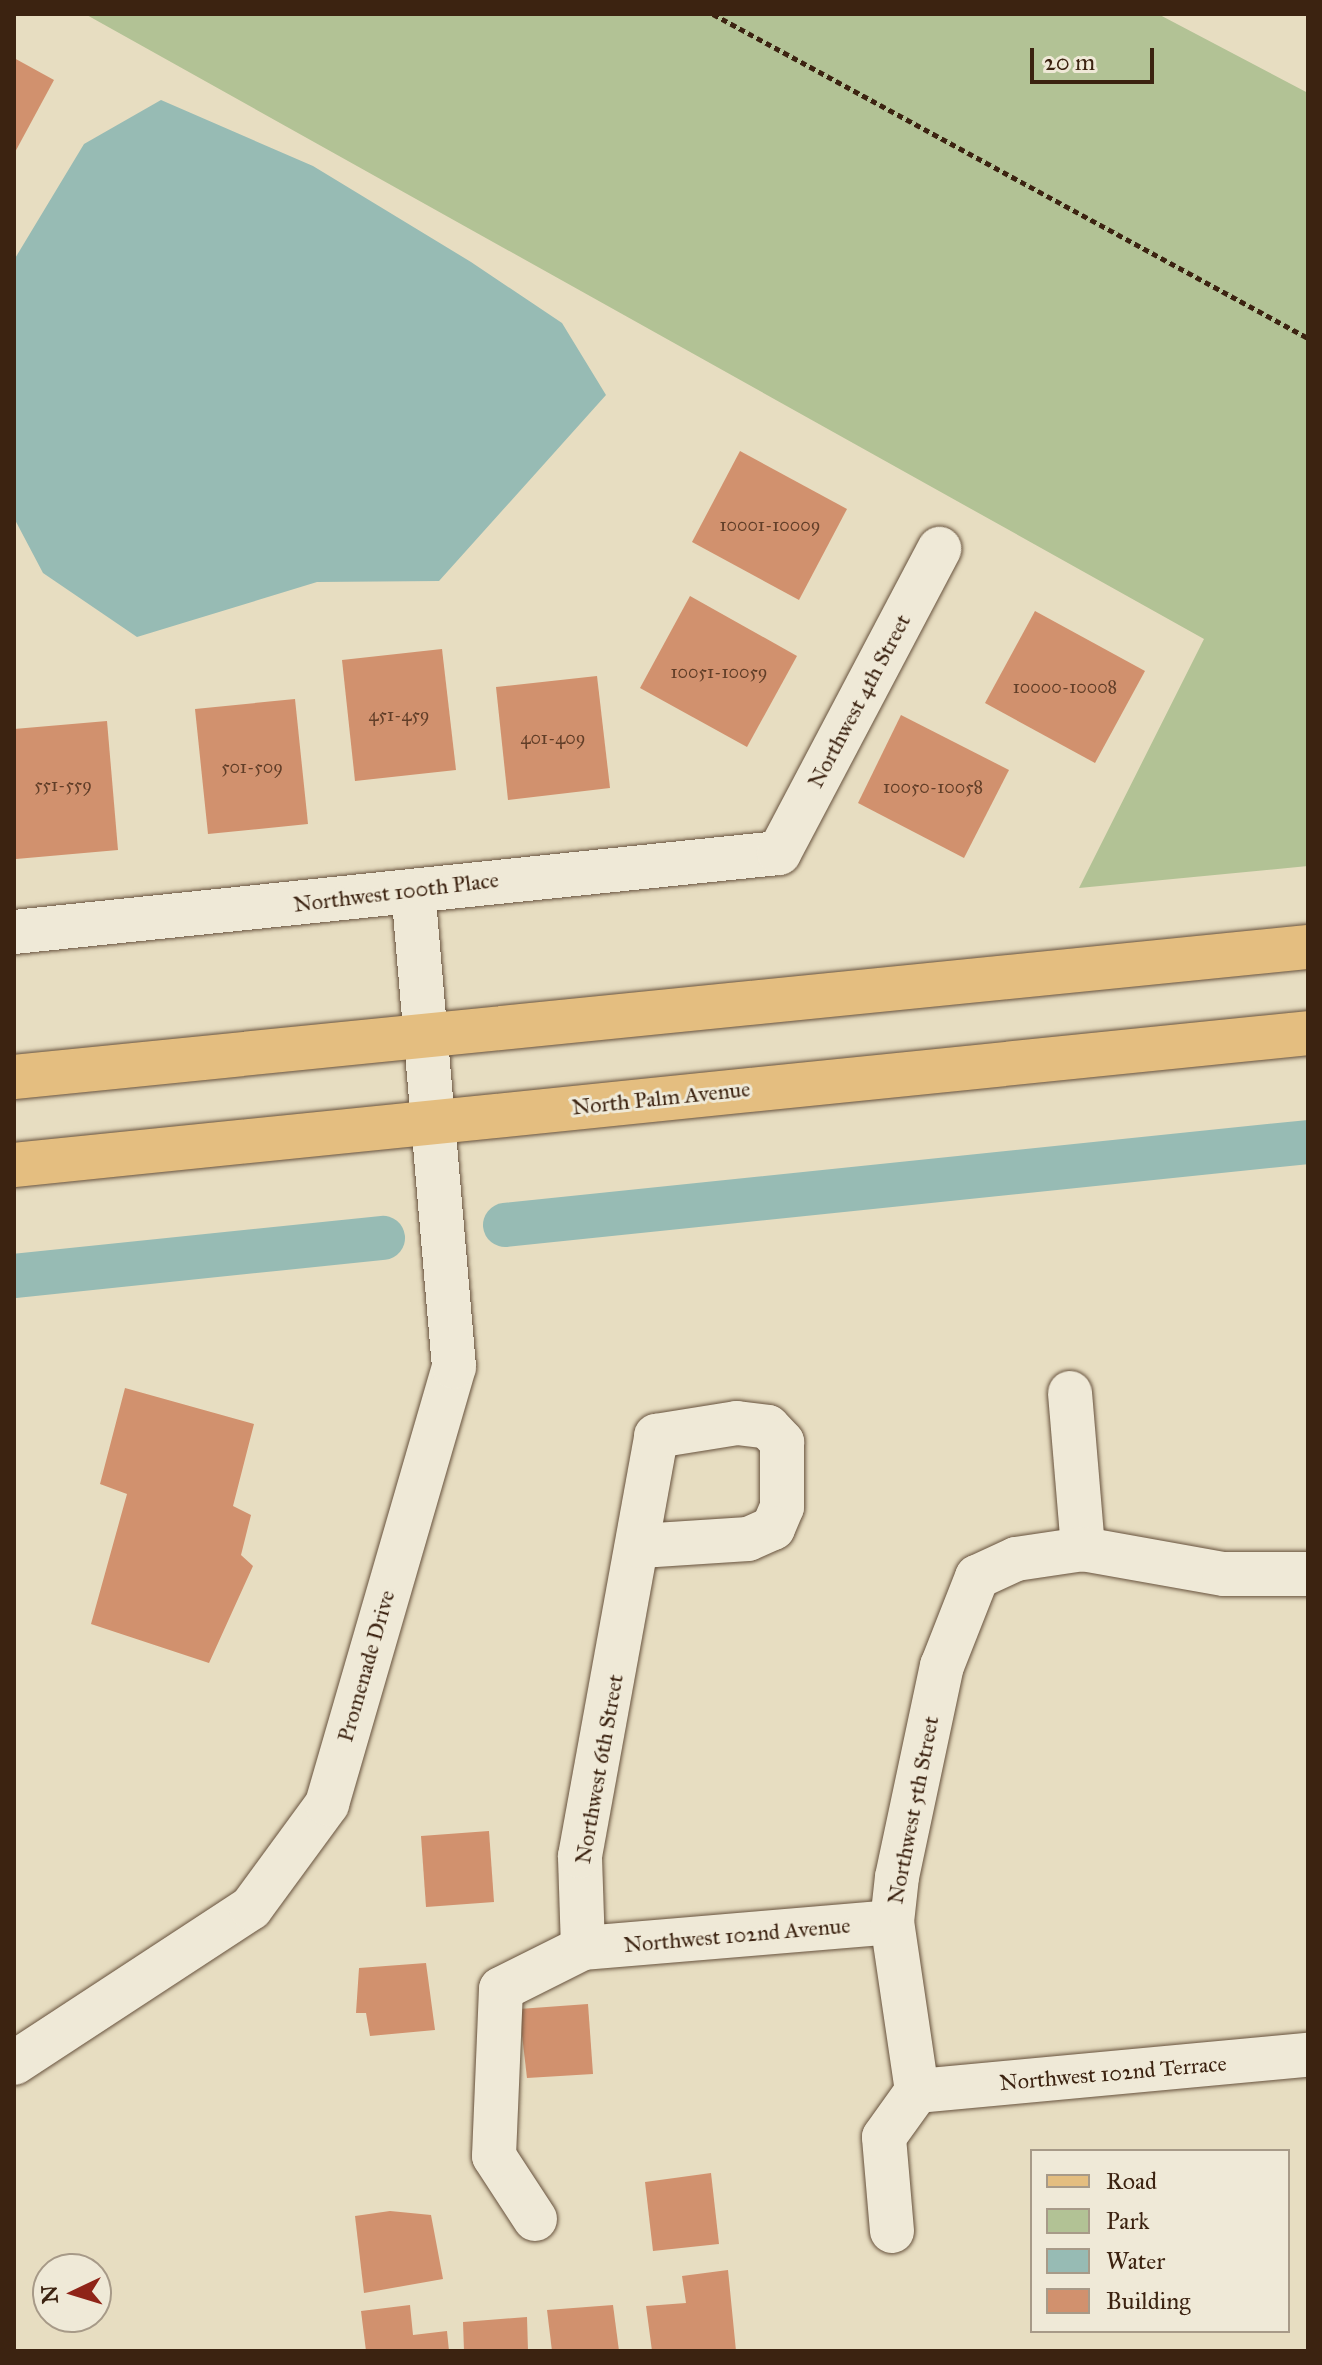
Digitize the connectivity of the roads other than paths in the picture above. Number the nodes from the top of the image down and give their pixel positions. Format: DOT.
graph roads {
  1 [pos="939,549"];
  2 [pos="779,853"];
  3 [pos="413,893"];
  4 [pos="14,932"];
  5 [pos="1308,947"];
  6 [pos="1308,1033"];
  7 [pos="425,1040"];
  8 [pos="14,1077"];
  9 [pos="435,1125"];
  10 [pos="14,1165"];
  11 [pos="1070,1393"];
  12 [pos="640,1546"];
  13 [pos="1083,1549"];
  14 [pos="1308,1574"];
  15 [pos="892,1922"];
  16 [pos="583,1948"];
  17 [pos="1308,2055"];
  18 [pos="14,2063"];
  19 [pos="917,2091"];
  20 [pos="535,2219"];
  21 [pos="892,2231"];
  1 -- 2 [label="street, Northwest 4th Street"];
  2 -- 3 [label="street, Northwest 100th Place"];
  3 -- 4 [label="street, Northwest 100th Place"];
  3 -- 7 [label="street"];
  5 -- 7 [label="main road"];
  6 -- 9 [label="main road, North Palm Avenue"];
  7 -- 8 [label="main road"];
  7 -- 9 [label="street"];
  9 -- 10 [label="main road, North Palm Avenue"];
  9 -- 18 [label="street, Promenade Drive"];
  11 -- 13 [label="street"];
  12 -- 16 [label="street, Northwest 6th Street"];
  13 -- 14 [label="street"];
  13 -- 15 [label="street, Northwest 5th Street"];
  15 -- 16 [label="street, Northwest 102nd Avenue"];
  15 -- 19 [label="street, Northwest 5th Street"];
  16 -- 20 [label="street"];
  17 -- 19 [label="street, Northwest 102nd Terrace"];
  19 -- 21 [label="street"];
}
